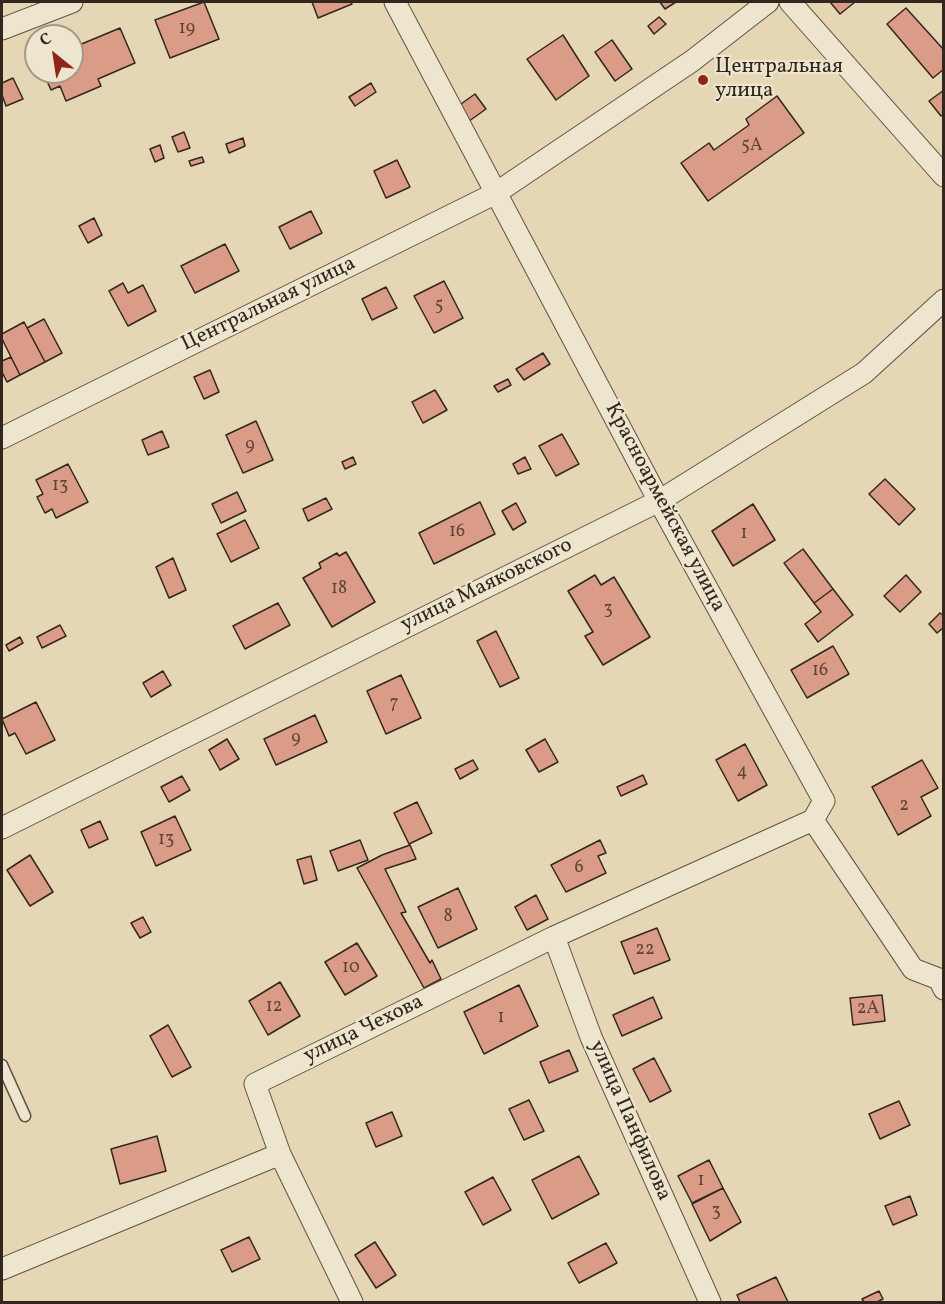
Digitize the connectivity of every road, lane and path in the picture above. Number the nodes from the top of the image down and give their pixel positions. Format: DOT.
graph roads {
  1 [pos="72,2"];
  2 [pos="395,2"];
  3 [pos="768,2"];
  4 [pos="790,2"];
  5 [pos="2,29"];
  6 [pos="944,176"];
  7 [pos="496,193"];
  8 [pos="944,300"];
  9 [pos="2,438"];
  10 [pos="659,501"];
  11 [pos="813,820"];
  12 [pos="2,828"];
  13 [pos="554,937"];
  14 [pos="942,982"];
  15 [pos="2,1065"];
  16 [pos="25,1116"];
  17 [pos="280,1154"];
  18 [pos="2,1269"];
  19 [pos="352,1302"];
  20 [pos="710,1302"];
  1 -- 5 [label="street"];
  2 -- 7 [label="street, Красноармейская улица"];
  3 -- 7 [label="street, Центральная улица"];
  4 -- 6 [label="street"];
  7 -- 9 [label="street, Центральная улица"];
  7 -- 10 [label="street, Красноармейская улица"];
  8 -- 10 [label="street, улица Маяковского"];
  10 -- 11 [label="street, Красноармейская улица"];
  10 -- 12 [label="street, улица Маяковского"];
  11 -- 13 [label="street, улица Чехова"];
  11 -- 14 [label="street"];
  13 -- 17 [label="street, улица Чехова"];
  13 -- 20 [label="street, улица Панфилова"];
  15 -- 16 [label="lane"];
  17 -- 18 [label="street"];
  17 -- 19 [label="street"];
}
